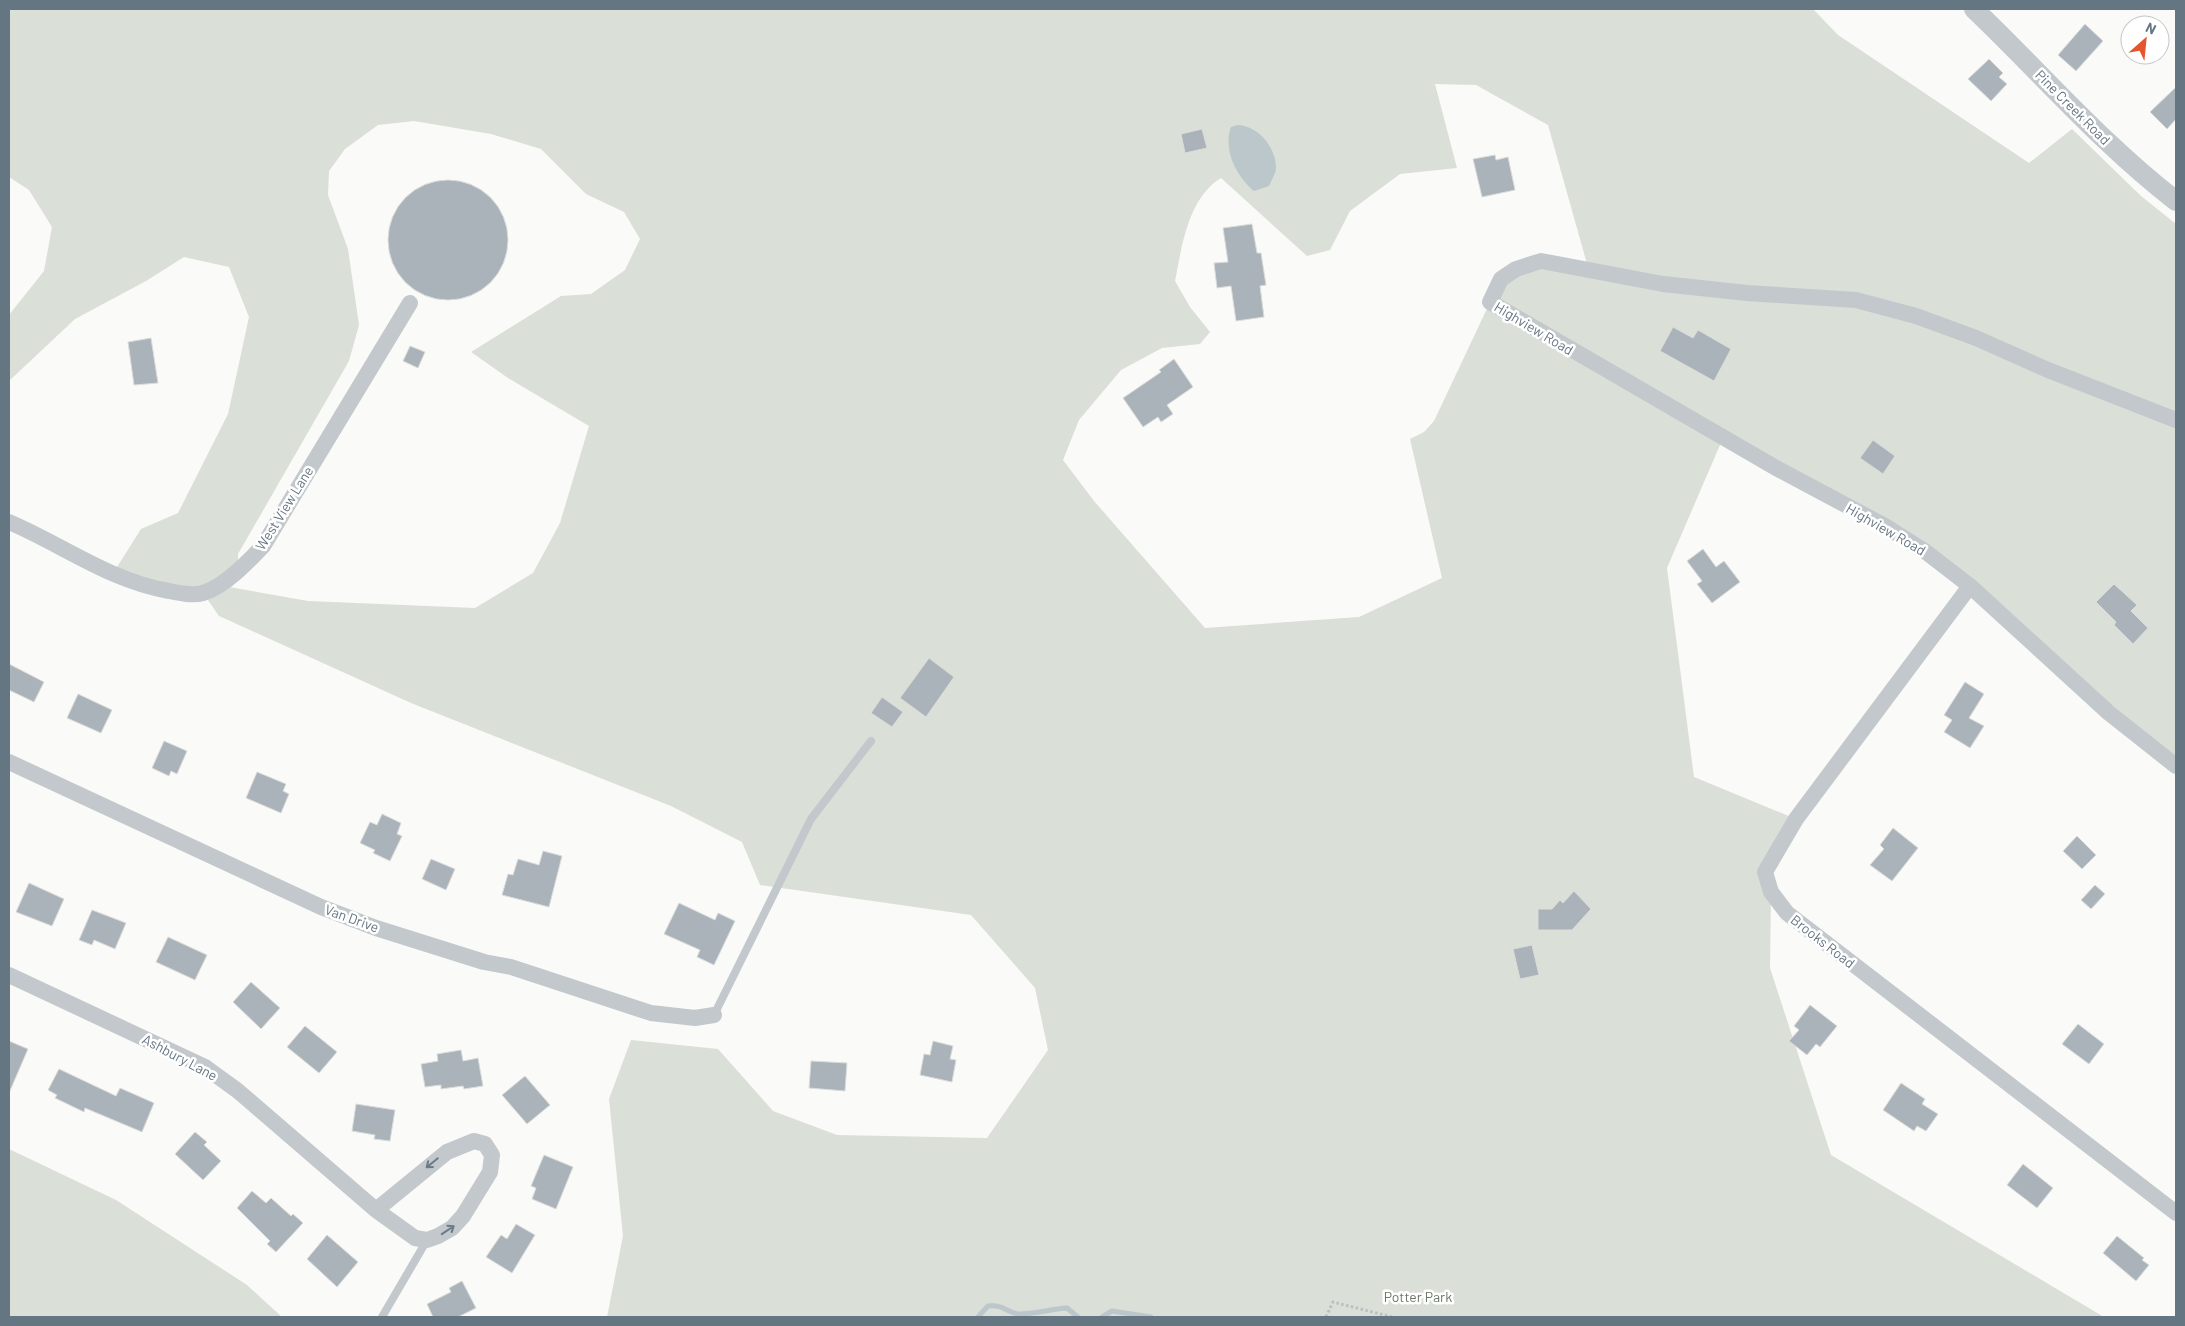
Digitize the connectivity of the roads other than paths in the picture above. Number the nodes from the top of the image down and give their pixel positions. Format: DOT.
graph roads {
  1 [pos="1974,9"];
  2 [pos="2176,202"];
  3 [pos="410,303"];
  4 [pos="2176,420"];
  5 [pos="9,522"];
  6 [pos="1970,586"];
  7 [pos="871,741"];
  8 [pos="9,762"];
  9 [pos="2176,766"];
  10 [pos="9,975"];
  11 [pos="714,1015"];
  12 [pos="376,1210"];
  13 [pos="2176,1213"];
  14 [pos="427,1240"];
  15 [pos="382,1317"];
  1 -- 2 [label="street, Pine Creek Road"];
  3 -- 5 [label="street, West View Lane"];
  4 -- 6 [label="street, Highview Road"];
  6 -- 9 [label="street, Highview Road"];
  6 -- 13 [label="street, Brooks Road"];
  7 -- 11 [label="lane"];
  8 -- 11 [label="street, Van Drive"];
  10 -- 12 [label="street, Ashbury Lane"];
  12 -- 14 [label="street, Ashbury Lane"];
  14 -- 12 [label="street, one-way"];
  14 -- 15 [label="lane"];
}
